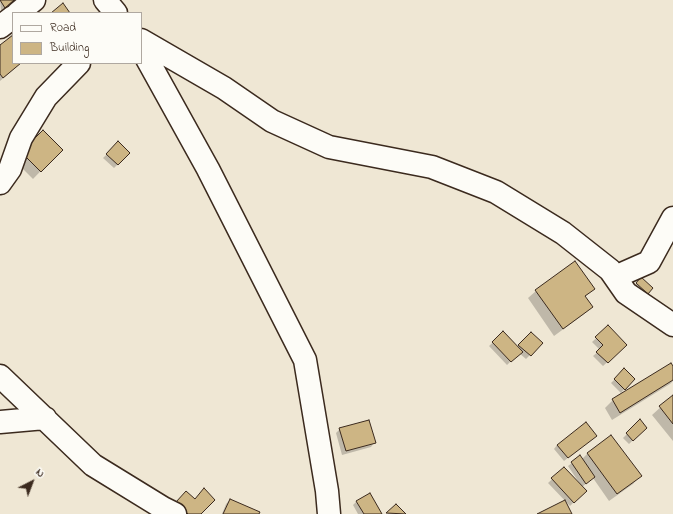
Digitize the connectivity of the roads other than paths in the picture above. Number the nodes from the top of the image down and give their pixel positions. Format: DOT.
graph roads {
  1 [pos="34,0"];
  2 [pos="105,0"];
  3 [pos="19,12"];
  4 [pos="115,12"];
  5 [pos="12,18"];
  6 [pos="0,27"];
  7 [pos="142,41"];
  8 [pos="142,50"];
  9 [pos="78,64"];
  10 [pos="0,183"];
  11 [pos="673,218"];
  12 [pos="616,277"];
  13 [pos="673,325"];
  14 [pos="0,376"];
  15 [pos="45,418"];
  16 [pos="0,422"];
  17 [pos="175,514"];
  18 [pos="329,514"];
  1 -- 3 [label="street"];
  2 -- 4 [label="street"];
  5 -- 6 [label="street"];
  7 -- 12 [label="street"];
  8 -- 18 [label="street"];
  9 -- 10 [label="street"];
  11 -- 12 [label="street"];
  12 -- 13 [label="street"];
  14 -- 15 [label="street"];
  15 -- 16 [label="street"];
  15 -- 17 [label="street"];
}
